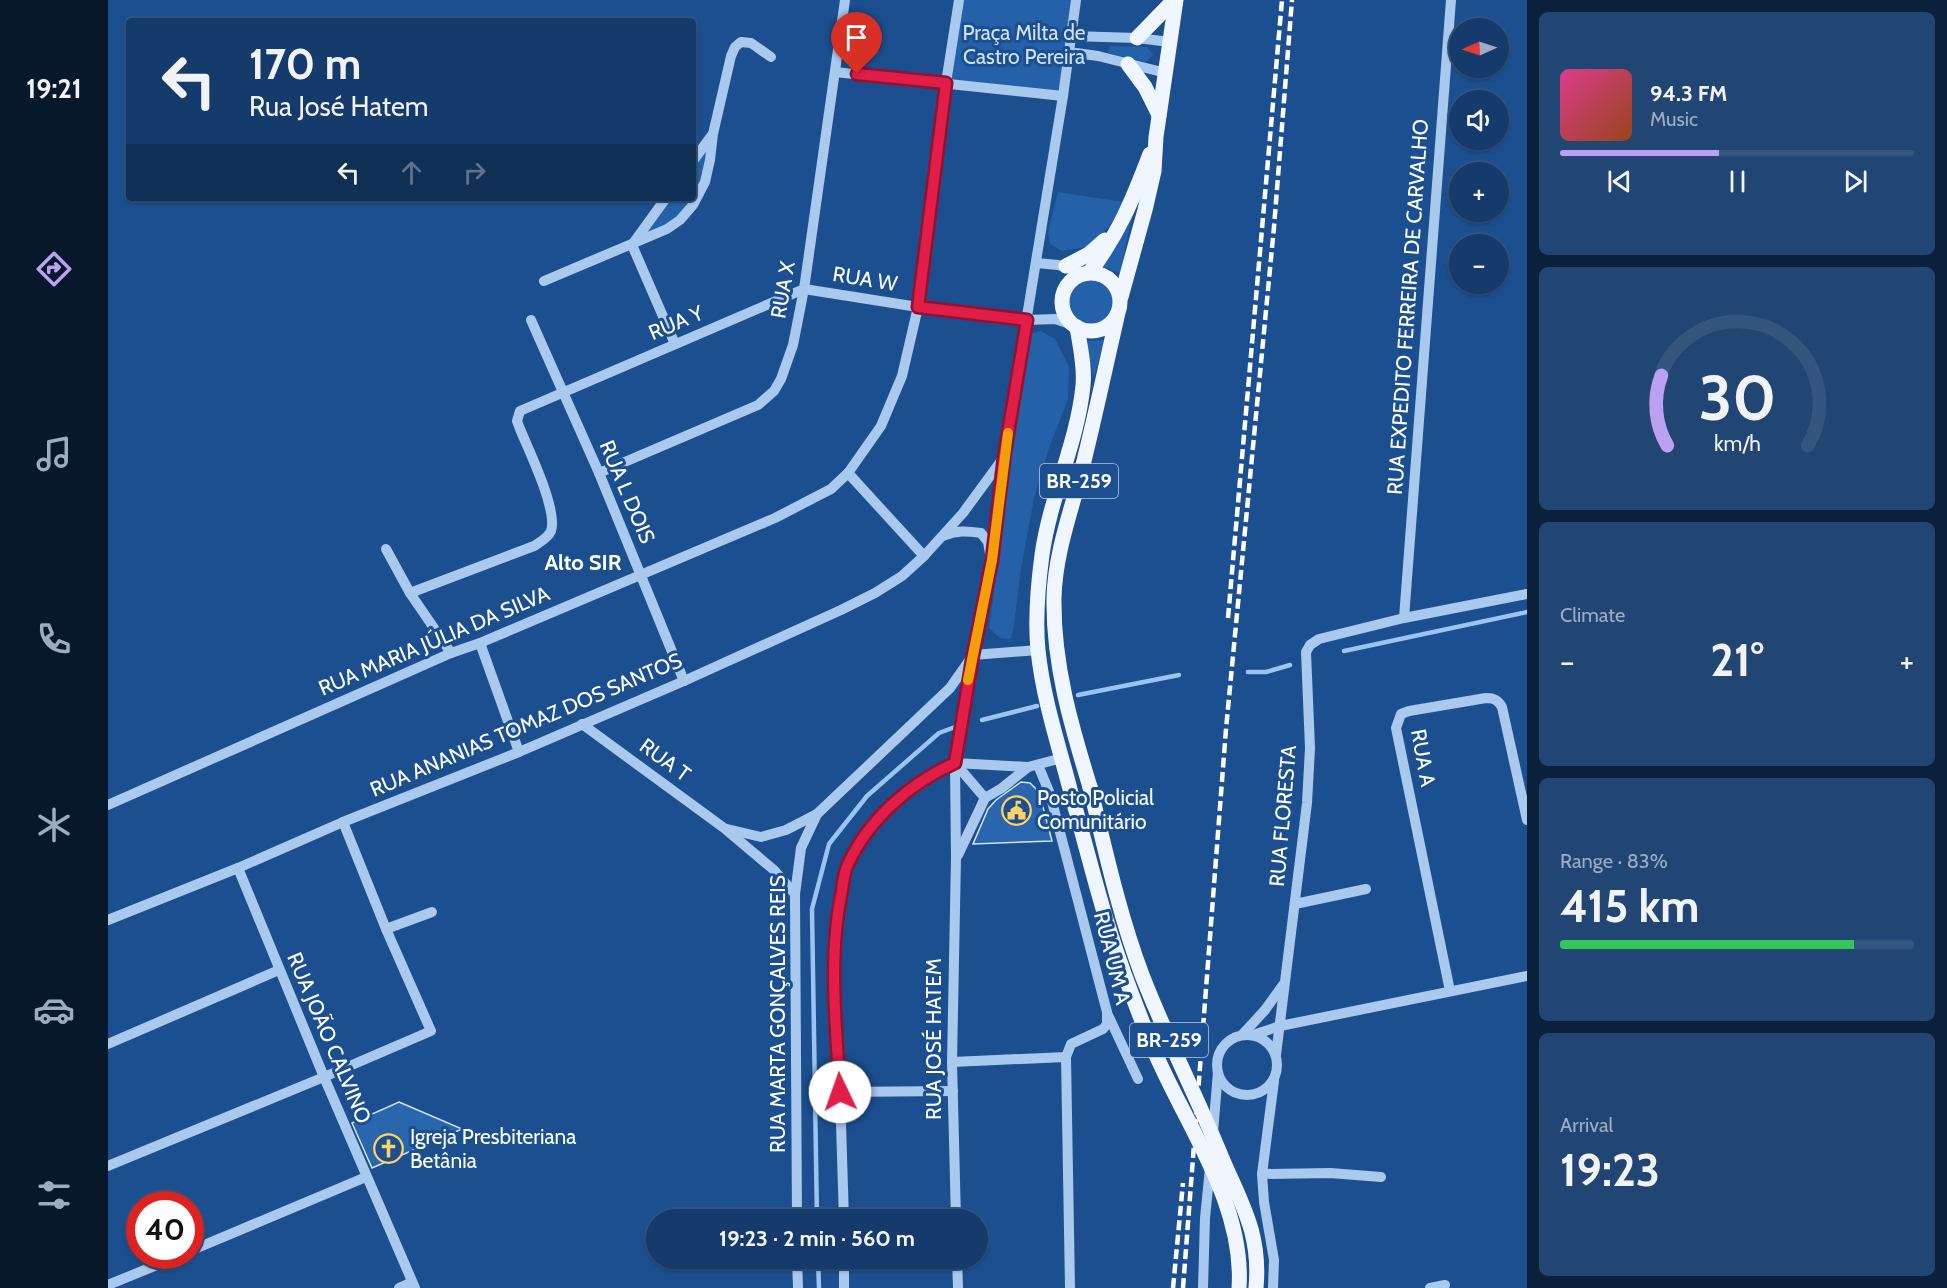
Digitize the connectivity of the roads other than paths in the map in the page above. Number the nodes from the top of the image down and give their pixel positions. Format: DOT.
graph roads {
  1 [pos="845,0"];
  2 [pos="959,0"];
  3 [pos="1076,0"];
  4 [pos="1175,0"];
  5 [pos="1451,0"];
  6 [pos="1072,36"];
  7 [pos="1137,38"];
  8 [pos="1170,42"];
  9 [pos="1069,52"];
  10 [pos="771,57"];
  11 [pos="1128,64"];
  12 [pos="835,72"];
  13 [pos="1166,73"];
  14 [pos="946,83"];
  15 [pos="1063,96"];
  16 [pos="1159,116"];
  17 [pos="713,134"];
  18 [pos="1156,137"];
  19 [pos="696,157"];
  20 [pos="696,199"];
  21 [pos="664,201"];
  22 [pos="695,201"];
  23 [pos="1120,225"];
  24 [pos="1040,232"];
  25 [pos="632,244"];
  26 [pos="1036,263"];
  27 [pos="1062,266"];
  28 [pos="1087,272"];
  29 [pos="544,281"];
  30 [pos="804,289"];
  31 [pos="1120,297"];
  32 [pos="918,307"];
  33 [pos="1117,317"];
  34 [pos="531,320"];
  35 [pos="1027,320"];
  36 [pos="1075,326"];
  37 [pos="675,344"];
  38 [pos="563,392"];
  39 [pos="1004,457"];
  40 [pos="599,473"];
  41 [pos="848,473"];
  42 [pos="942,537"];
  43 [pos="386,549"];
  44 [pos="924,556"];
  45 [pos="992,560"];
  46 [pos="640,575"];
  47 [pos="410,593"];
  48 [pos="1527,594"];
  49 [pos="1404,618"];
  50 [pos="480,643"];
  51 [pos="1038,650"];
  52 [pos="451,653"];
  53 [pos="973,655"];
  54 [pos="684,681"];
  55 [pos="582,724"];
  56 [pos="519,752"];
  57 [pos="1062,758"];
  58 [pos="955,763"];
  59 [pos="1033,766"];
  60 [pos="985,798"];
  61 [pos="108,805"];
  62 [pos="817,814"];
  63 [pos="1527,820"];
  64 [pos="343,822"];
  65 [pos="724,828"];
  66 [pos="956,858"];
  67 [pos="238,868"];
  68 [pos="1366,889"];
  69 [pos="795,894"];
  70 [pos="1294,904"];
  71 [pos="432,912"];
  72 [pos="108,920"];
  73 [pos="386,929"];
  74 [pos="279,970"];
  75 [pos="1527,976"];
  76 [pos="1285,982"];
  77 [pos="1449,992"];
  78 [pos="1107,1012"];
  79 [pos="1280,1026"];
  80 [pos="1248,1035"];
  81 [pos="108,1044"];
  82 [pos="1276,1055"];
  83 [pos="1066,1057"];
  84 [pos="952,1062"];
  85 [pos="1218,1072"];
  86 [pos="324,1077"];
  87 [pos="1138,1079"];
  88 [pos="1274,1081"];
  89 [pos="953,1091"];
  90 [pos="840,1092"];
  91 [pos="108,1166"];
  92 [pos="1262,1174"];
  93 [pos="366,1177"];
  94 [pos="1381,1177"];
  95 [pos="797,1209"];
  96 [pos="844,1209"];
  97 [pos="956,1209"];
  98 [pos="204,1245"];
  99 [pos="147,1269"];
  100 [pos="797,1269"];
  101 [pos="844,1269"];
  102 [pos="957,1269"];
  103 [pos="108,1285"];
  104 [pos="413,1285"];
  105 [pos="1445,1285"];
  106 [pos="399,1288"];
  107 [pos="798,1288"];
  108 [pos="844,1288"];
  109 [pos="958,1288"];
  110 [pos="1070,1288"];
  111 [pos="1203,1288"];
  112 [pos="1239,1288"];
  113 [pos="1256,1288"];
  114 [pos="1273,1288"];
  115 [pos="1430,1288"];
  1 -- 12 [label="street, RUA X"];
  2 -- 14 [label="street, RUA MARIA JÚLIA DA SILVA"];
  3 -- 6 [label="street, RUA JOSÉ HATEM"];
  4 -- 7 [label="main road"];
  4 -- 8 [label="main road, BR-259"];
  5 -- 49 [label="street, RUA EXPEDITO FERREIRA DE CARVALHO"];
  6 -- 7 [label="street"];
  6 -- 9 [label="street, RUA JOSÉ HATEM"];
  7 -- 8 [label="street"];
  8 -- 13 [label="main road, BR-259"];
  9 -- 11 [label="street"];
  9 -- 15 [label="street, RUA JOSÉ HATEM"];
  10 -- 17 [label="street"];
  11 -- 13 [label="street"];
  11 -- 16 [label="main road"];
  12 -- 14 [label="street"];
  12 -- 30 [label="street, RUA X"];
  13 -- 16 [label="main road, BR-259"];
  14 -- 15 [label="street"];
  14 -- 32 [label="street, RUA MARIA JÚLIA DA SILVA"];
  15 -- 24 [label="street, RUA JOSÉ HATEM"];
  16 -- 18 [label="main road, BR-259"];
  17 -- 19 [label="street"];
  17 -- 20 [label="street"];
  18 -- 23 [label="main road, BR-259"];
  18 -- 31 [label="main road, BR-259"];
  21 -- 25 [label="street"];
  22 -- 25 [label="street"];
  23 -- 27 [label="main road"];
  23 -- 28 [label="main road, BR-259"];
  24 -- 26 [label="street, RUA JOSÉ HATEM"];
  24 -- 27 [label="street"];
  25 -- 29 [label="street"];
  25 -- 37 [label="street"];
  26 -- 27 [label="street"];
  26 -- 35 [label="street, RUA JOSÉ HATEM"];
  27 -- 28 [label="street"];
  28 -- 31 [label="main road"];
  28 -- 36 [label="main road, BR-259"];
  30 -- 32 [label="street, RUA W"];
  30 -- 37 [label="street, RUA Y"];
  30 -- 40 [label="street, RUA X"];
  31 -- 33 [label="main road, BR-259"];
  32 -- 35 [label="street, RUA W"];
  32 -- 41 [label="street, RUA MARIA JÚLIA DA SILVA"];
  33 -- 36 [label="main road"];
  33 -- 113 [label="main road, BR-259, bridge"];
  34 -- 38 [label="street, RUA L DOIS"];
  35 -- 36 [label="street"];
  35 -- 39 [label="street, RUA JOSÉ HATEM"];
  36 -- 51 [label="main road, BR-259"];
  37 -- 38 [label="street, RUA Y"];
  38 -- 40 [label="street, RUA L DOIS"];
  38 -- 47 [label="street, RUA Y"];
  39 -- 42 [label="street, RUA ANANIAS TOMAZ DOS SANTOS"];
  39 -- 45 [label="street, RUA JOSÉ HATEM"];
  40 -- 46 [label="street, RUA L DOIS"];
  41 -- 44 [label="street"];
  41 -- 46 [label="street, RUA MARIA JÚLIA DA SILVA"];
  42 -- 44 [label="street, RUA ANANIAS TOMAZ DOS SANTOS"];
  42 -- 45 [label="street"];
  43 -- 47 [label="street"];
  44 -- 54 [label="street, RUA ANANIAS TOMAZ DOS SANTOS"];
  45 -- 53 [label="street, RUA JOSÉ HATEM"];
  46 -- 50 [label="street, RUA MARIA JÚLIA DA SILVA"];
  46 -- 54 [label="street, RUA L DOIS"];
  47 -- 52 [label="street"];
  48 -- 49 [label="street"];
  49 -- 70 [label="street, RUA FLORESTA"];
  50 -- 52 [label="street, RUA MARIA JÚLIA DA SILVA"];
  50 -- 56 [label="street"];
  51 -- 53 [label="street"];
  51 -- 57 [label="main road, BR-259"];
  52 -- 61 [label="street, RUA MARIA JÚLIA DA SILVA"];
  53 -- 58 [label="street, RUA JOSÉ HATEM"];
  53 -- 62 [label="street, RUA MARTA GONÇALVES REIS"];
  54 -- 55 [label="street, RUA ANANIAS TOMAZ DOS SANTOS"];
  55 -- 56 [label="street, RUA ANANIAS TOMAZ DOS SANTOS"];
  55 -- 65 [label="street, RUA T"];
  56 -- 64 [label="street, RUA ANANIAS TOMAZ DOS SANTOS"];
  57 -- 59 [label="street"];
  57 -- 112 [label="main road, BR-259, bridge"];
  58 -- 59 [label="street"];
  58 -- 60 [label="street"];
  58 -- 66 [label="street, RUA JOSÉ HATEM"];
  58 -- 90 [label="street"];
  59 -- 60 [label="street, RUA JOSÉ HATEM"];
  59 -- 78 [label="street, RUA UM A"];
  60 -- 66 [label="street, RUA JOSÉ HATEM"];
  62 -- 65 [label="street, RUA T"];
  62 -- 69 [label="street, RUA MARTA GONÇALVES REIS"];
  63 -- 77 [label="street, RUA A"];
  64 -- 67 [label="street, RUA ANANIAS TOMAZ DOS SANTOS"];
  64 -- 73 [label="street"];
  65 -- 69 [label="street, RUA T"];
  66 -- 84 [label="street, RUA JOSÉ HATEM"];
  67 -- 72 [label="street, RUA ANANIAS TOMAZ DOS SANTOS"];
  67 -- 74 [label="street, RUA JOÃO CALVINO"];
  68 -- 70 [label="street"];
  69 -- 95 [label="street, RUA MARTA GONÇALVES REIS"];
  70 -- 76 [label="street, RUA FLORESTA"];
  71 -- 73 [label="street"];
  73 -- 86 [label="street"];
  74 -- 81 [label="street"];
  74 -- 86 [label="street, RUA JOÃO CALVINO"];
  75 -- 77 [label="street"];
  76 -- 79 [label="street, RUA FLORESTA"];
  76 -- 80 [label="street, RUA FLORESTA"];
  77 -- 79 [label="street"];
  78 -- 83 [label="street, RUA UM A"];
  78 -- 87 [label="street"];
  79 -- 80 [label="street, RUA FLORESTA"];
  79 -- 82 [label="street, RUA FLORESTA"];
  80 -- 82 [label="street"];
  80 -- 85 [label="street, RUA FLORESTA"];
  82 -- 88 [label="street, RUA FLORESTA"];
  83 -- 84 [label="street"];
  83 -- 110 [label="street"];
  84 -- 89 [label="street, RUA JOSÉ HATEM"];
  85 -- 88 [label="street"];
  85 -- 111 [label="street, RUA FLORESTA"];
  86 -- 91 [label="street"];
  86 -- 93 [label="street, RUA JOÃO CALVINO"];
  88 -- 92 [label="street, RUA FLORESTA"];
  89 -- 90 [label="street"];
  89 -- 97 [label="street, RUA JOSÉ HATEM"];
  90 -- 96 [label="street"];
  92 -- 94 [label="street"];
  92 -- 114 [label="street, RUA FLORESTA"];
  93 -- 98 [label="street"];
  93 -- 104 [label="street, RUA JOÃO CALVINO"];
  99 -- 103 [label="street"];
  100 -- 107 [label="street"];
  101 -- 108 [label="street"];
  102 -- 109 [label="street"];
  104 -- 106 [label="street"];
  105 -- 115 [label="street"];
}
